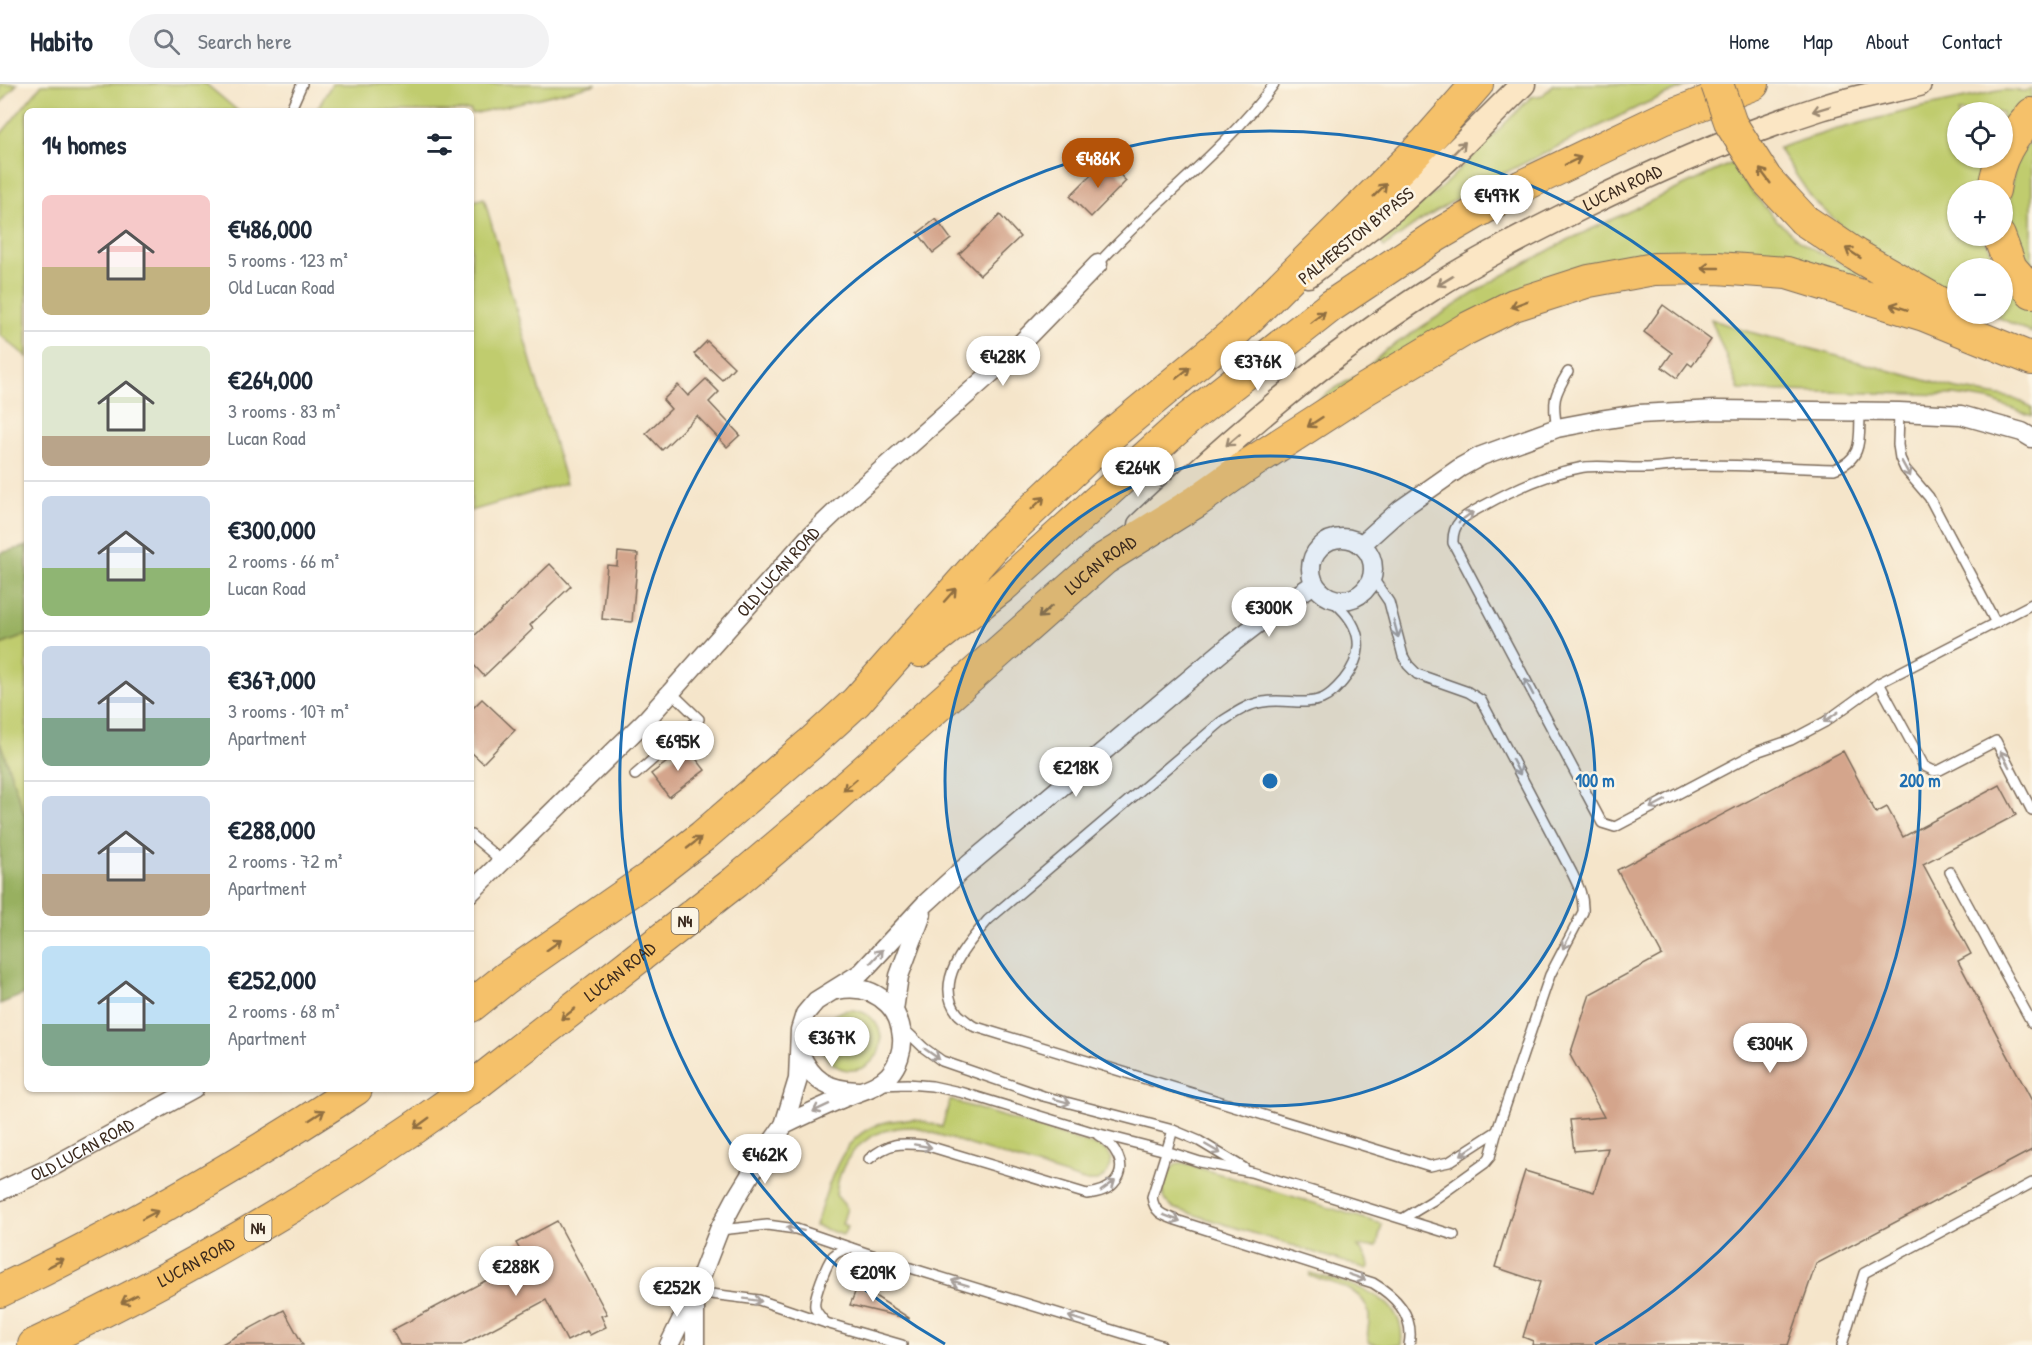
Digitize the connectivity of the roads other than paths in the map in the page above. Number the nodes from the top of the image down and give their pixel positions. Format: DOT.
graph roads {
  1 [pos="302,84"];
  2 [pos="1274,84"];
  3 [pos="1477,84"];
  4 [pos="1523,84"];
  5 [pos="1717,84"];
  6 [pos="1753,84"];
  7 [pos="1918,84"];
  8 [pos="291,108"];
  9 [pos="2032,114"];
  10 [pos="1995,180"];
  11 [pos="2003,246"];
  12 [pos="1098,264"];
  13 [pos="2032,292"];
  14 [pos="1235,332"];
  15 [pos="2032,354"];
  16 [pos="2032,359"];
  17 [pos="1568,372"];
  18 [pos="1860,412"];
  19 [pos="1899,412"];
  20 [pos="1557,428"];
  21 [pos="2032,438"];
  22 [pos="1361,545"];
  23 [pos="1104,559"];
  24 [pos="1372,577"];
  25 [pos="1314,584"];
  26 [pos="1329,598"];
  27 [pos="2032,604"];
  28 [pos="1996,623"];
  29 [pos="1879,683"];
  30 [pos="671,692"];
  31 [pos="856,702"];
  32 [pos="635,775"];
  33 [pos="2032,811"];
  34 [pos="474,838"];
  35 [pos="503,862"];
  36 [pos="1950,872"];
  37 [pos="474,889"];
  38 [pos="925,904"];
  39 [pos="831,991"];
  40 [pos="474,1004"];
  41 [pos="897,1018"];
  42 [pos="2032,1023"];
  43 [pos="800,1053"];
  44 [pos="474,1085"];
  45 [pos="866,1088"];
  46 [pos="189,1092"];
  47 [pos="351,1092"];
  48 [pos="464,1092"];
  49 [pos="784,1125"];
  50 [pos="1173,1130"];
  51 [pos="1497,1131"];
  52 [pos="1092,1132"];
  53 [pos="1166,1151"];
  54 [pos="869,1160"];
  55 [pos="1251,1172"];
  56 [pos="2032,1183"];
  57 [pos="0,1191"];
  58 [pos="1404,1218"];
  59 [pos="719,1230"];
  60 [pos="1454,1235"];
  61 [pos="850,1248"];
  62 [pos="0,1291"];
  63 [pos="694,1292"];
  64 [pos="826,1323"];
  65 [pos="34,1345"];
  66 [pos="669,1345"];
  67 [pos="695,1345"];
  68 [pos="902,1345"];
  69 [pos="1161,1345"];
  70 [pos="1409,1345"];
  71 [pos="1842,1345"];
  1 -- 8 [label="lane"];
  2 -- 12 [label="lane"];
  14 -- 3 [label="highway, one-way"];
  14 -- 4 [label="main road, PALMERSTON BYPASS, one-way"];
  15 -- 5 [label="highway, one-way, bridge"];
  31 -- 6 [label="highway, one-way"];
  7 -- 23 [label="main road, LUCAN ROAD, one-way"];
  9 -- 10 [label="highway"];
  11 -- 13 [label="highway"];
  12 -- 30 [label="street, OLD LUCAN ROAD"];
  31 -- 14 [label="highway, one-way"];
  16 -- 23 [label="highway, one-way"];
  17 -- 20 [label="lane"];
  18 -- 19 [label="street"];
  18 -- 20 [label="street"];
  29 -- 18 [label="lane, one-way"];
  19 -- 21 [label="street"];
  19 -- 28 [label="lane, one-way"];
  20 -- 22 [label="street"];
  22 -- 24 [label="street"];
  22 -- 25 [label="street"];
  23 -- 44 [label="highway, LUCAN ROAD / N4, one-way"];
  24 -- 26 [label="street"];
  24 -- 51 [label="lane, one-way"];
  25 -- 26 [label="street"];
  25 -- 38 [label="street"];
  51 -- 26 [label="lane, one-way"];
  27 -- 28 [label="lane"];
  28 -- 29 [label="lane"];
  33 -- 29 [label="lane, one-way"];
  30 -- 32 [label="lane"];
  30 -- 35 [label="street, OLD LUCAN ROAD"];
  40 -- 31 [label="highway, one-way"];
  34 -- 35 [label="lane"];
  35 -- 37 [label="street, OLD LUCAN ROAD"];
  36 -- 42 [label="lane"];
  39 -- 38 [label="street, one-way"];
  38 -- 41 [label="street"];
  39 -- 41 [label="street"];
  39 -- 43 [label="street"];
  41 -- 45 [label="street"];
  41 -- 50 [label="lane, one-way"];
  43 -- 45 [label="street"];
  43 -- 49 [label="street"];
  45 -- 49 [label="street, one-way"];
  45 -- 52 [label="lane"];
  46 -- 57 [label="street, OLD LUCAN ROAD"];
  62 -- 47 [label="highway, one-way"];
  48 -- 65 [label="highway, LUCAN ROAD / N4, one-way"];
  49 -- 59 [label="street"];
  50 -- 53 [label="lane"];
  50 -- 55 [label="lane, one-way"];
  51 -- 58 [label="lane"];
  52 -- 53 [label="lane"];
  54 -- 52 [label="lane, one-way"];
  53 -- 55 [label="lane"];
  53 -- 70 [label="lane, one-way"];
  55 -- 58 [label="lane"];
  56 -- 71 [label="lane"];
  58 -- 60 [label="lane"];
  61 -- 59 [label="lane, one-way"];
  59 -- 63 [label="street"];
  61 -- 64 [label="lane"];
  69 -- 61 [label="lane, one-way"];
  63 -- 64 [label="lane, one-way"];
  63 -- 66 [label="street"];
  63 -- 67 [label="street"];
  64 -- 68 [label="lane"];
}
